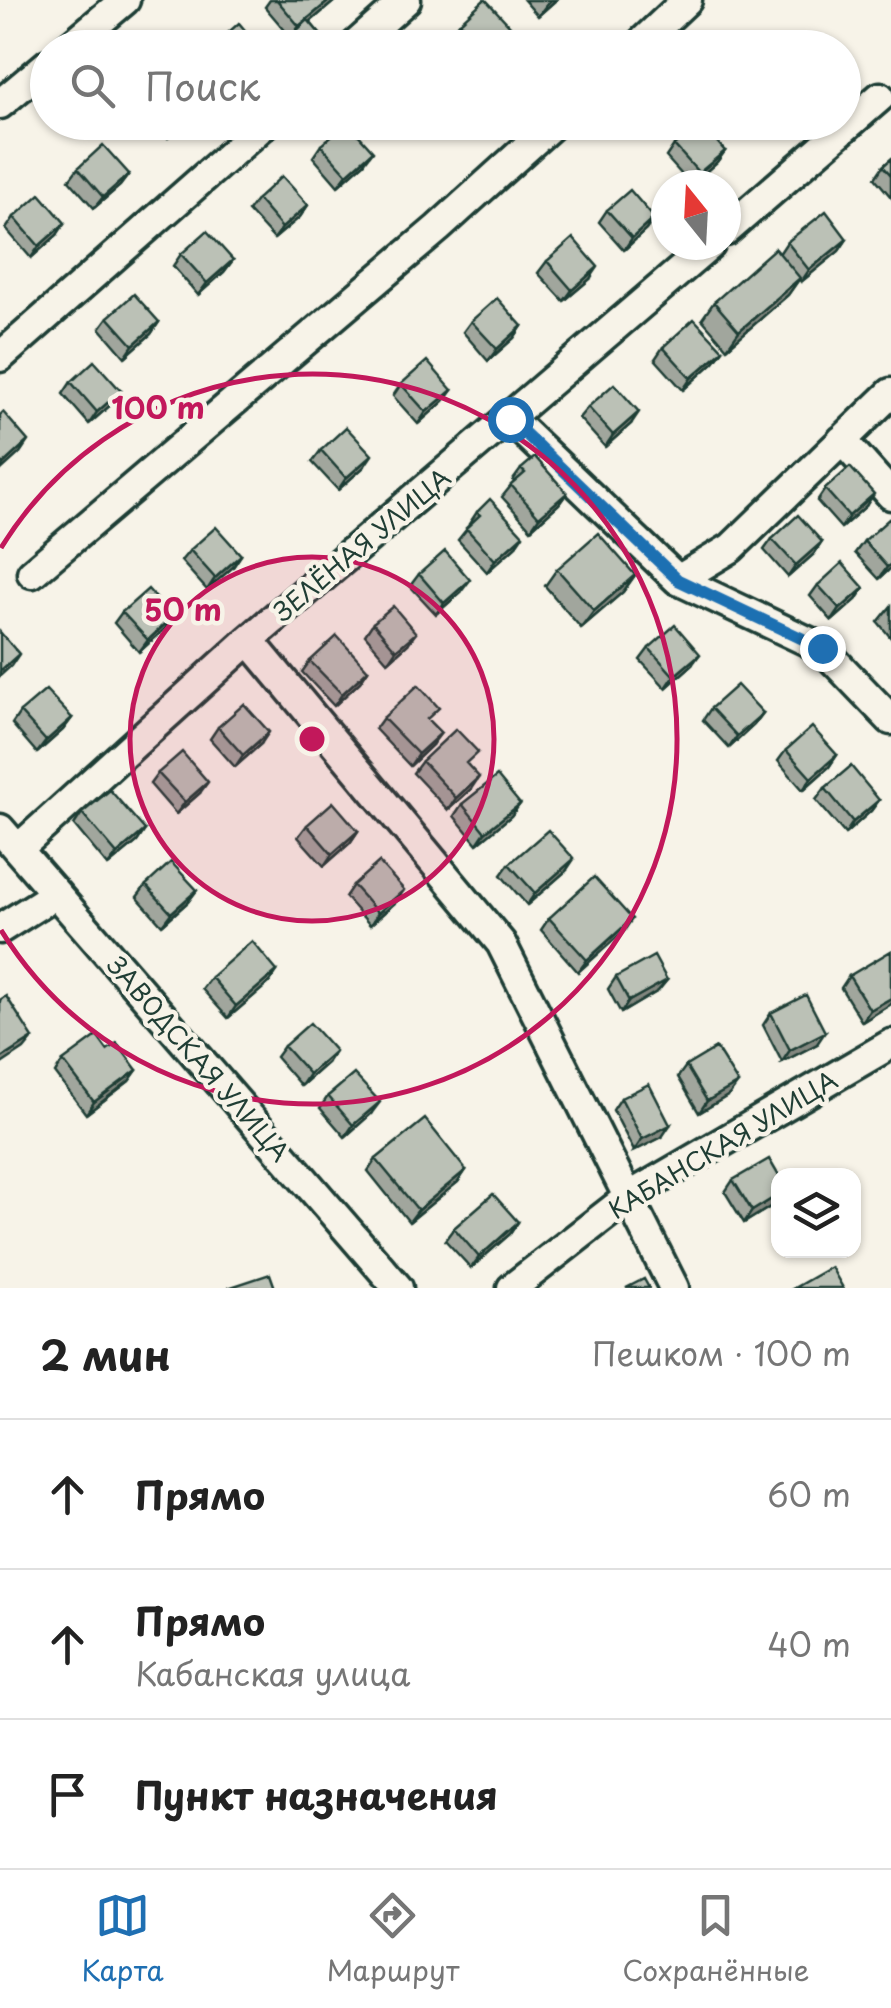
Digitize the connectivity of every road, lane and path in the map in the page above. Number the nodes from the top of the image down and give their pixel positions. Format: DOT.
graph roads {
  1 [pos="125,0"];
  2 [pos="406,0"];
  3 [pos="687,0"];
  4 [pos="89,30"];
  5 [pos="372,30"];
  6 [pos="655,30"];
  7 [pos="30,79"];
  8 [pos="880,96"];
  9 [pos="0,104"];
  10 [pos="861,113"];
  11 [pos="247,140"];
  12 [pos="535,140"];
  13 [pos="830,140"];
  14 [pos="741,218"];
  15 [pos="693,260"];
  16 [pos="0,357"];
  17 [pos="891,394"];
  18 [pos="510,419"];
  19 [pos="842,440"];
  20 [pos="891,495"];
  21 [pos="32,573"];
  22 [pos="678,580"];
  23 [pos="249,640"];
  24 [pos="891,720"];
  25 [pos="9,839"];
  26 [pos="54,895"];
  27 [pos="0,929"];
  28 [pos="891,1044"];
  29 [pos="630,1196"];
  30 [pos="398,1288"];
  31 [pos="512,1288"];
  32 [pos="674,1288"];
  1 -- 4 [label="street"];
  2 -- 5 [label="street"];
  3 -- 6 [label="street"];
  7 -- 9 [label="street"];
  8 -- 10 [label="street"];
  11 -- 16 [label="street"];
  12 -- 21 [label="street"];
  13 -- 14 [label="street"];
  15 -- 18 [label="street, ЗЕЛЁНАЯ УЛИЦА"];
  17 -- 19 [label="street"];
  18 -- 22 [label="street"];
  18 -- 23 [label="street, ЗЕЛЁНАЯ УЛИЦА"];
  19 -- 20 [label="street"];
  19 -- 22 [label="street"];
  22 -- 24 [label="street"];
  23 -- 25 [label="street, ЗЕЛЁНАЯ УЛИЦА"];
  23 -- 29 [label="street"];
  25 -- 26 [label="street, ЗАВОДСКАЯ УЛИЦА"];
  26 -- 27 [label="street"];
  26 -- 30 [label="street, ЗАВОДСКАЯ УЛИЦА"];
  28 -- 29 [label="street, КАБАНСКАЯ УЛИЦА"];
  29 -- 31 [label="street, КАБАНСКАЯ УЛИЦА"];
  29 -- 32 [label="street"];
}
